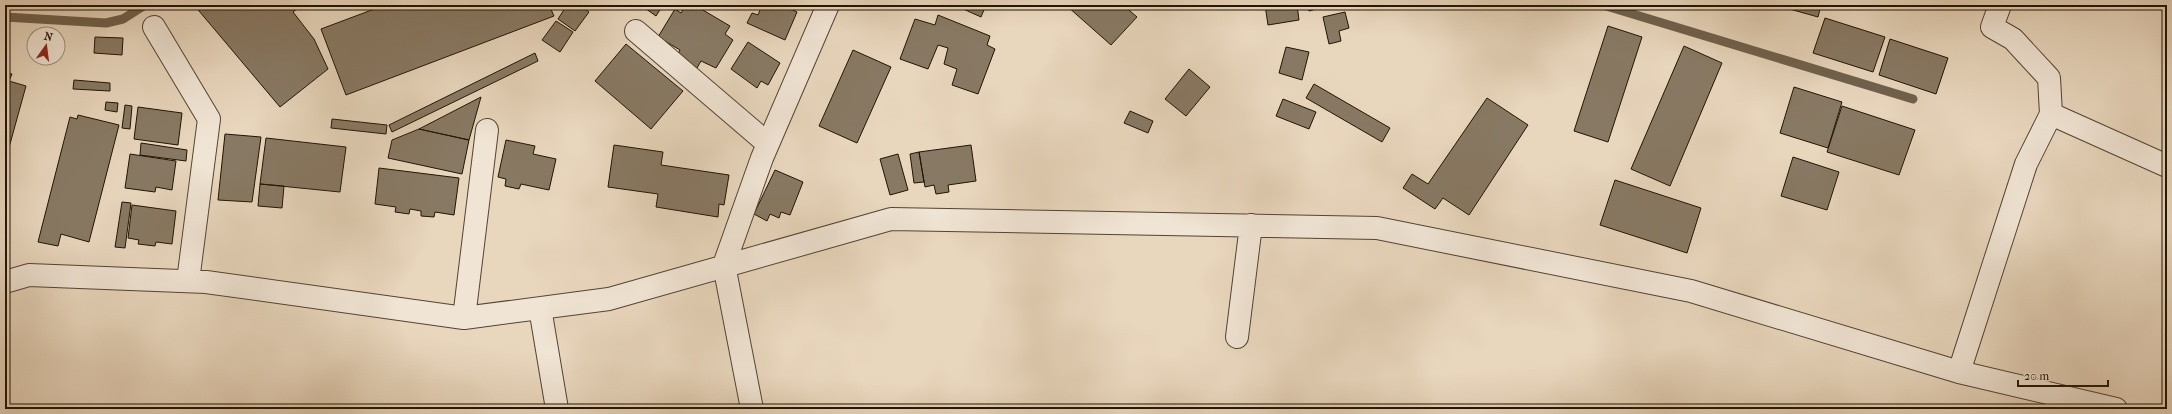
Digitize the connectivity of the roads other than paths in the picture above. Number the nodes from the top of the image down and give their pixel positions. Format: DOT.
graph roads {
  1 [pos="828,5"];
  2 [pos="2000,5"];
  3 [pos="154,28"];
  4 [pos="636,31"];
  5 [pos="2051,114"];
  6 [pos="487,130"];
  7 [pos="768,144"];
  8 [pos="2167,166"];
  9 [pos="1251,225"];
  10 [pos="724,265"];
  11 [pos="188,281"];
  12 [pos="5,282"];
  13 [pos="540,308"];
  14 [pos="464,318"];
  15 [pos="1237,337"];
  16 [pos="1959,372"];
  17 [pos="557,409"];
  18 [pos="752,409"];
  19 [pos="2116,409"];
  1 -- 7 [label="street"];
  2 -- 5 [label="street"];
  3 -- 11 [label="street"];
  4 -- 7 [label="street"];
  5 -- 8 [label="street"];
  5 -- 16 [label="street"];
  6 -- 14 [label="street"];
  7 -- 10 [label="street"];
  9 -- 10 [label="street"];
  9 -- 15 [label="street"];
  9 -- 16 [label="street"];
  10 -- 13 [label="street"];
  10 -- 18 [label="street"];
  11 -- 12 [label="street"];
  11 -- 14 [label="street"];
  13 -- 14 [label="street"];
  13 -- 17 [label="street"];
  16 -- 19 [label="street"];
}
